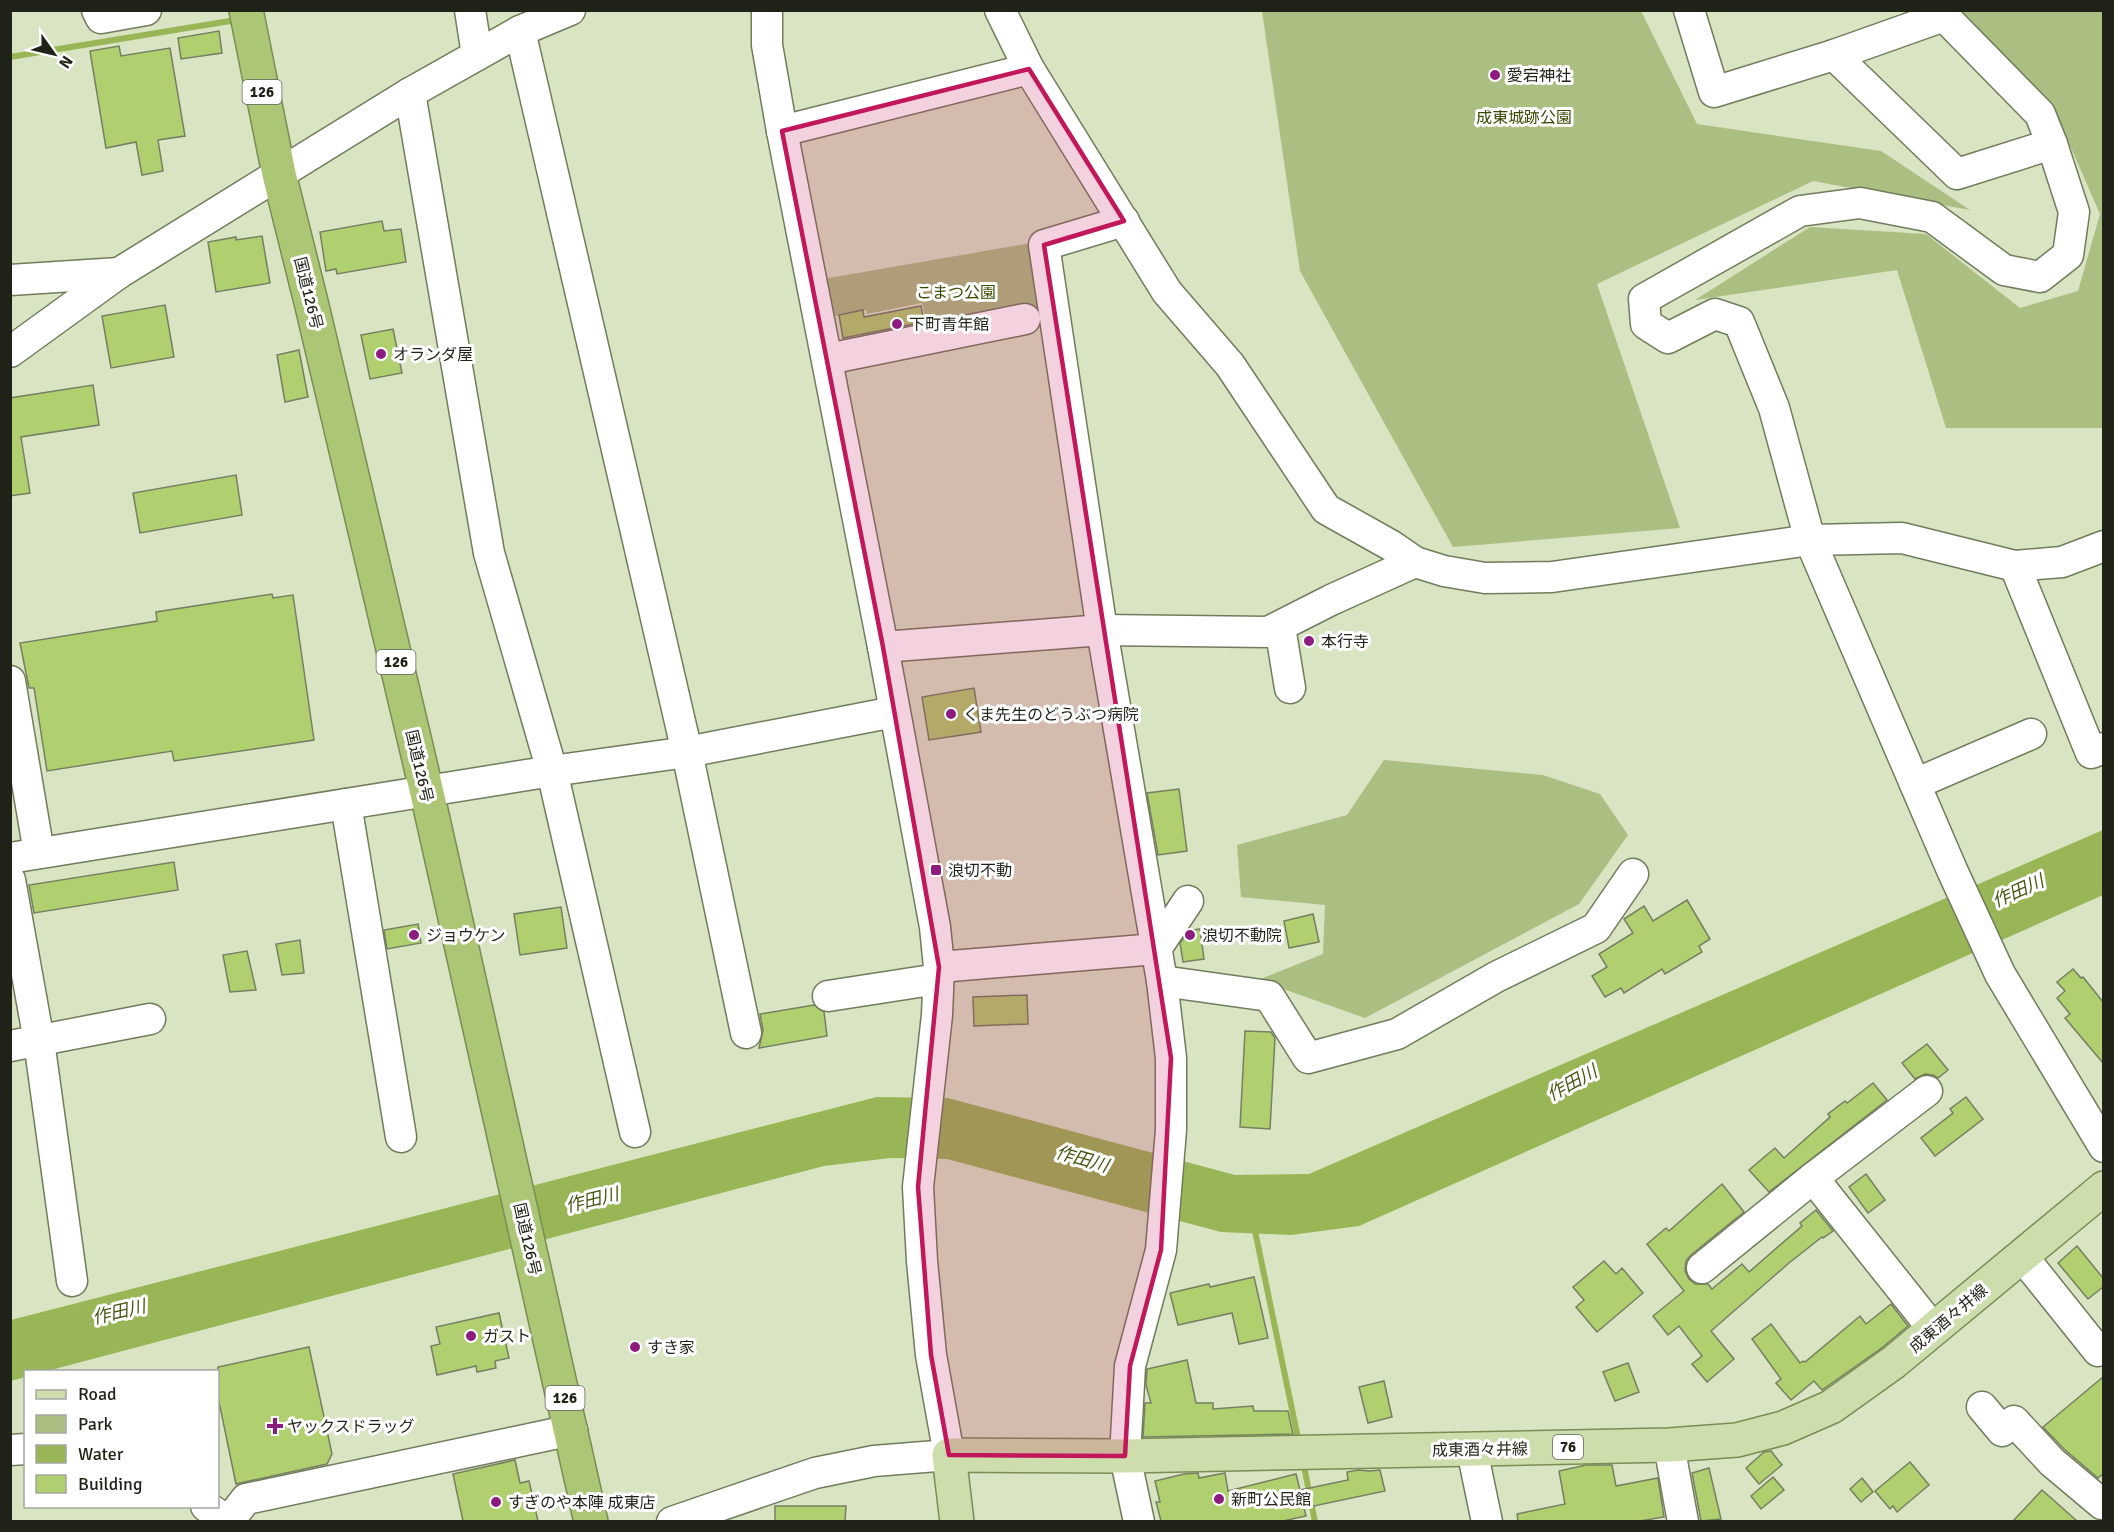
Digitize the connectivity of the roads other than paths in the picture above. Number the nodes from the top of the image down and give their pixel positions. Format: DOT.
graph roads {
  1 [pos="97,10"];
  2 [pos="146,10"];
  3 [pos="246,10"];
  4 [pos="470,10"];
  5 [pos="570,10"];
  6 [pos="767,10"];
  7 [pos="1000,10"];
  8 [pos="1689,10"];
  9 [pos="1941,13"];
  10 [pos="520,31"];
  11 [pos="477,55"];
  12 [pos="1834,55"];
  13 [pos="1029,69"];
  14 [pos="410,93"];
  15 [pos="782,131"];
  16 [pos="2052,144"];
  17 [pos="279,174"];
  18 [pos="1124,221"];
  19 [pos="119,273"];
  20 [pos="10,280"];
  21 [pos="1025,319"];
  22 [pos="10,352"];
  23 [pos="828,359"];
  24 [pos="1808,532"];
  25 [pos="2103,546"];
  26 [pos="1415,562"];
  27 [pos="2014,566"];
  28 [pos="1280,627"];
  29 [pos="1102,630"];
  30 [pos="883,647"];
  31 [pos="10,681"];
  32 [pos="1290,688"];
  33 [pos="894,712"];
  34 [pos="2031,734"];
  35 [pos="2103,748"];
  36 [pos="687,752"];
  37 [pos="552,771"];
  38 [pos="1915,784"];
  39 [pos="427,793"];
  40 [pos="346,804"];
  41 [pos="25,856"];
  42 [pos="1633,874"];
  43 [pos="10,880"];
  44 [pos="1188,901"];
  45 [pos="1156,949"];
  46 [pos="939,973"];
  47 [pos="1162,981"];
  48 [pos="828,996"];
  49 [pos="150,1019"];
  50 [pos="746,1033"];
  51 [pos="25,1043"];
  52 [pos="1927,1091"];
  53 [pos="635,1132"];
  54 [pos="401,1137"];
  55 [pos="2103,1147"];
  56 [pos="1813,1178"];
  57 [pos="2103,1188"];
  58 [pos="2022,1256"];
  59 [pos="1702,1268"];
  60 [pos="72,1281"];
  61 [pos="1934,1330"];
  62 [pos="2098,1350"];
  63 [pos="1982,1407"];
  64 [pos="572,1430"];
  65 [pos="1669,1445"];
  66 [pos="1472,1450"];
  67 [pos="949,1455"];
  68 [pos="1125,1455"];
  69 [pos="2102,1504"];
  70 [pos="209,1508"];
  71 [pos="689,1519"];
  72 [pos="228,1521"];
  73 [pos="591,1521"];
  74 [pos="957,1521"];
  75 [pos="1139,1521"];
  76 [pos="1487,1521"];
  77 [pos="1683,1521"];
  1 -- 2 [label="street"];
  3 -- 17 [label="highway, 国道126号 / 126"];
  4 -- 11 [label="street"];
  5 -- 10 [label="street"];
  6 -- 15 [label="street"];
  7 -- 13 [label="street"];
  8 -- 12 [label="street"];
  9 -- 12 [label="street"];
  9 -- 16 [label="street"];
  10 -- 11 [label="street"];
  10 -- 36 [label="street"];
  11 -- 14 [label="street"];
  12 -- 16 [label="street"];
  13 -- 15 [label="street"];
  13 -- 18 [label="street"];
  14 -- 17 [label="street"];
  14 -- 37 [label="street"];
  15 -- 23 [label="street"];
  16 -- 24 [label="street"];
  17 -- 19 [label="street"];
  17 -- 39 [label="highway, 国道126号 / 126"];
  18 -- 26 [label="street"];
  18 -- 29 [label="street"];
  19 -- 20 [label="street"];
  19 -- 22 [label="street"];
  21 -- 23 [label="street"];
  23 -- 30 [label="street"];
  24 -- 26 [label="street"];
  24 -- 27 [label="street"];
  24 -- 38 [label="street"];
  25 -- 27 [label="street"];
  26 -- 28 [label="street"];
  27 -- 35 [label="street"];
  28 -- 29 [label="street"];
  28 -- 32 [label="street"];
  29 -- 30 [label="street"];
  29 -- 45 [label="street"];
  30 -- 33 [label="street"];
  31 -- 41 [label="street"];
  33 -- 36 [label="street"];
  33 -- 46 [label="street"];
  34 -- 38 [label="street"];
  36 -- 37 [label="street"];
  36 -- 50 [label="street"];
  37 -- 39 [label="street"];
  37 -- 53 [label="street"];
  38 -- 55 [label="street"];
  39 -- 40 [label="street"];
  39 -- 64 [label="highway, 国道126号 / 126"];
  40 -- 41 [label="street"];
  40 -- 54 [label="street"];
  42 -- 47 [label="street"];
  43 -- 51 [label="street"];
  44 -- 45 [label="street"];
  45 -- 46 [label="street"];
  45 -- 47 [label="street"];
  46 -- 48 [label="street"];
  46 -- 67 [label="street"];
  47 -- 68 [label="street"];
  49 -- 51 [label="street"];
  51 -- 60 [label="street"];
  52 -- 56 [label="street"];
  56 -- 59 [label="street"];
  56 -- 61 [label="street"];
  57 -- 58 [label="main road, 成東酒々井線 / 76"];
  58 -- 61 [label="main road, 成東酒々井線 / 76"];
  58 -- 62 [label="street"];
  61 -- 65 [label="main road, 成東酒々井線 / 76"];
  63 -- 69 [label="street"];
  64 -- 72 [label="street"];
  64 -- 73 [label="highway, 国道126号 / 126"];
  65 -- 66 [label="main road, 成東酒々井線 / 76"];
  65 -- 77 [label="street"];
  66 -- 68 [label="main road, 成東酒々井線 / 76"];
  66 -- 76 [label="street"];
  67 -- 68 [label="main road, 成東酒々井線 / 76"];
  67 -- 71 [label="street"];
  67 -- 74 [label="main road"];
  68 -- 75 [label="street"];
  70 -- 72 [label="street"];
}
